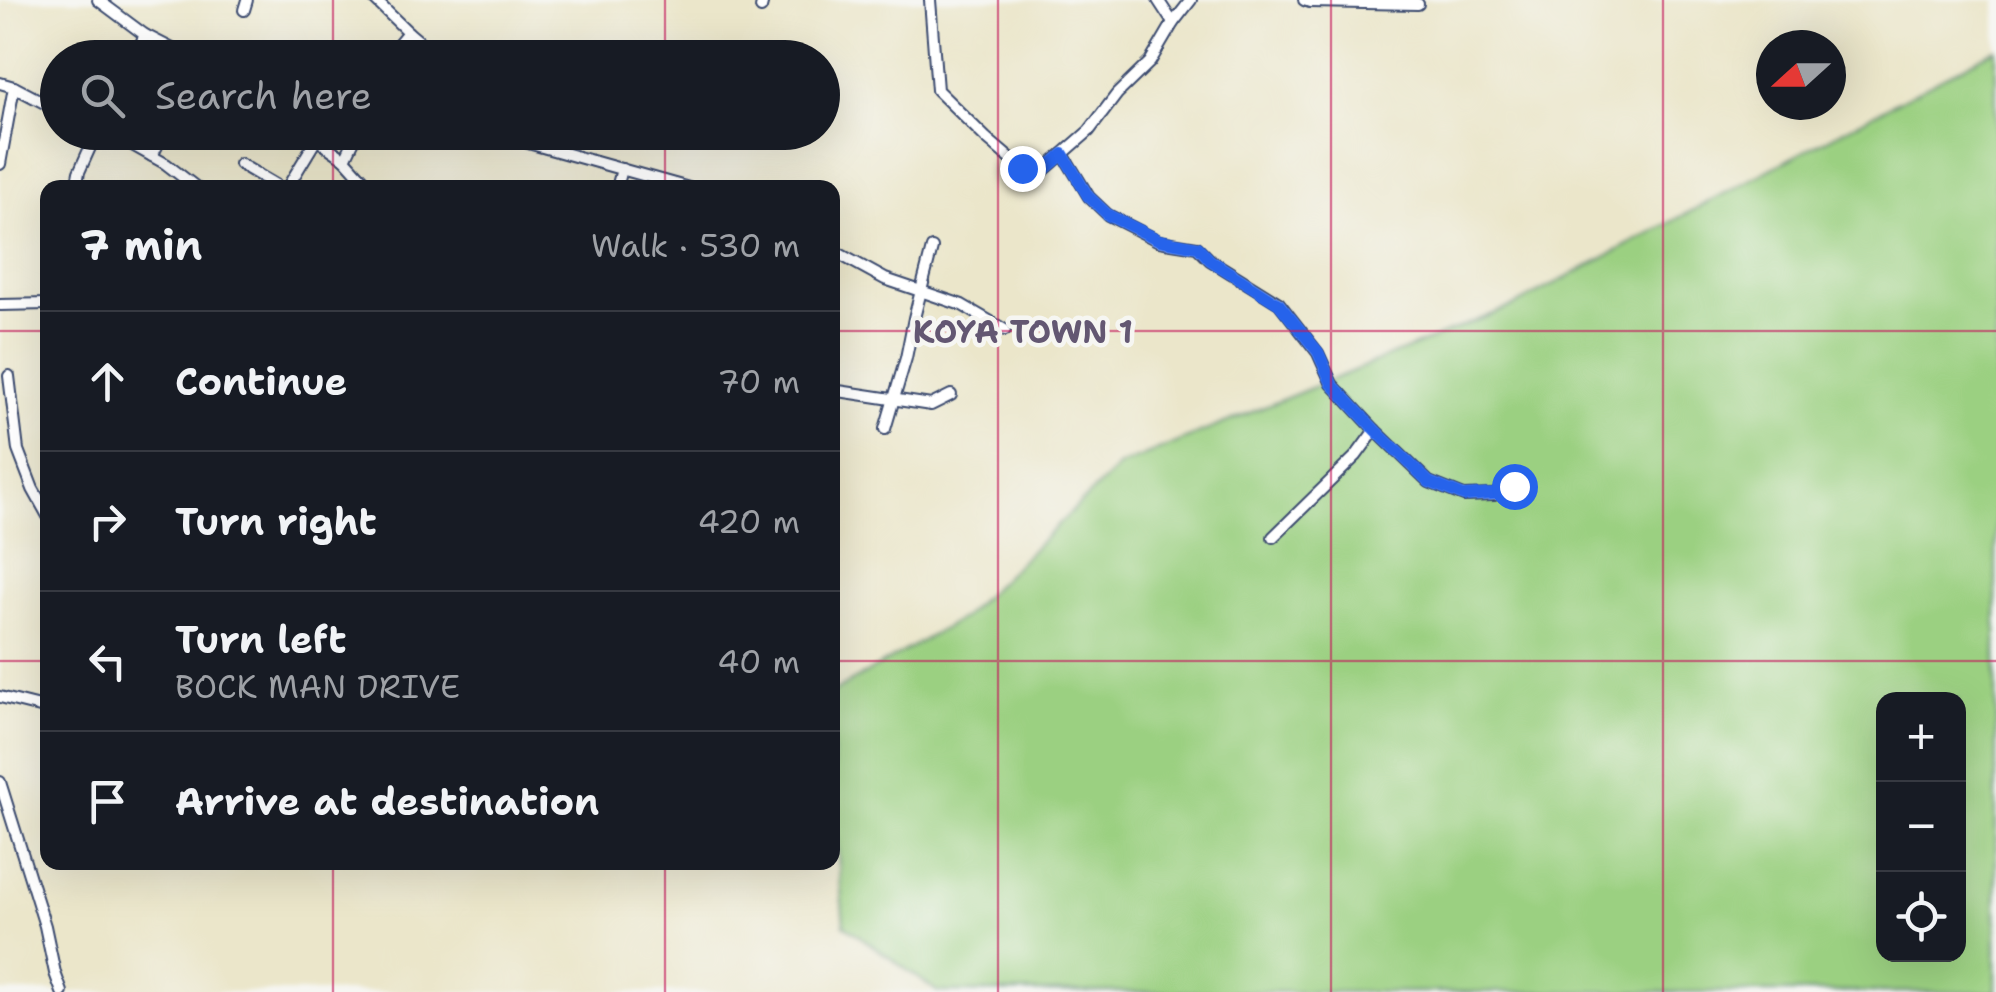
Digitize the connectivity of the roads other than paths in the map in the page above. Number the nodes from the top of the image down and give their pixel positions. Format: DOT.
graph roads {
  1 [pos="98,0"];
  2 [pos="376,0"];
  3 [pos="930,0"];
  4 [pos="1158,0"];
  5 [pos="1190,0"];
  6 [pos="1308,1"];
  7 [pos="1418,4"];
  8 [pos="1173,23"];
  9 [pos="408,32"];
  10 [pos="145,34"];
  11 [pos="142,40"];
  12 [pos="156,40"];
  13 [pos="401,40"];
  14 [pos="418,40"];
  15 [pos="0,82"];
  16 [pos="14,88"];
  17 [pos="40,101"];
  18 [pos="89,150"];
  19 [pos="141,150"];
  20 [pos="155,150"];
  21 [pos="304,150"];
  22 [pos="332,150"];
  23 [pos="350,150"];
  24 [pos="553,150"];
  25 [pos="1063,154"];
  26 [pos="152,156"];
  27 [pos="346,159"];
  28 [pos="0,164"];
  29 [pos="240,164"];
  30 [pos="622,169"];
  31 [pos="78,180"];
  32 [pos="187,180"];
  33 [pos="269,180"];
  34 [pos="288,180"];
  35 [pos="364,180"];
  36 [pos="619,180"];
  37 [pos="661,180"];
  38 [pos="932,248"];
  39 [pos="840,254"];
  40 [pos="920,292"];
  41 [pos="0,304"];
  42 [pos="40,304"];
  43 [pos="1005,330"];
  44 [pos="9,376"];
  45 [pos="840,391"];
  46 [pos="951,395"];
  47 [pos="892,400"];
  48 [pos="884,428"];
  49 [pos="1375,430"];
  50 [pos="1514,486"];
  51 [pos="40,502"];
  52 [pos="1273,537"];
  53 [pos="0,698"];
  54 [pos="40,707"];
  55 [pos="0,782"];
  56 [pos="62,992"];
  1 -- 10 [label="street"];
  2 -- 9 [label="street"];
  3 -- 25 [label="street"];
  4 -- 8 [label="street"];
  5 -- 8 [label="street"];
  6 -- 7 [label="street"];
  8 -- 25 [label="street"];
  9 -- 13 [label="street"];
  9 -- 14 [label="street"];
  10 -- 11 [label="street"];
  10 -- 12 [label="street"];
  15 -- 16 [label="street"];
  16 -- 17 [label="street"];
  16 -- 28 [label="street"];
  18 -- 31 [label="street"];
  19 -- 26 [label="street"];
  20 -- 26 [label="street"];
  21 -- 34 [label="street"];
  22 -- 27 [label="street"];
  23 -- 27 [label="street"];
  24 -- 30 [label="street"];
  25 -- 49 [label="street"];
  26 -- 32 [label="street"];
  27 -- 35 [label="street"];
  29 -- 33 [label="street"];
  30 -- 36 [label="street"];
  30 -- 37 [label="street"];
  38 -- 40 [label="street"];
  39 -- 40 [label="street"];
  40 -- 43 [label="street"];
  40 -- 47 [label="street"];
  41 -- 42 [label="street"];
  44 -- 51 [label="street"];
  45 -- 47 [label="street"];
  46 -- 47 [label="street"];
  47 -- 48 [label="street"];
  49 -- 50 [label="street"];
  49 -- 52 [label="street"];
  53 -- 54 [label="street"];
  55 -- 56 [label="street"];
}
